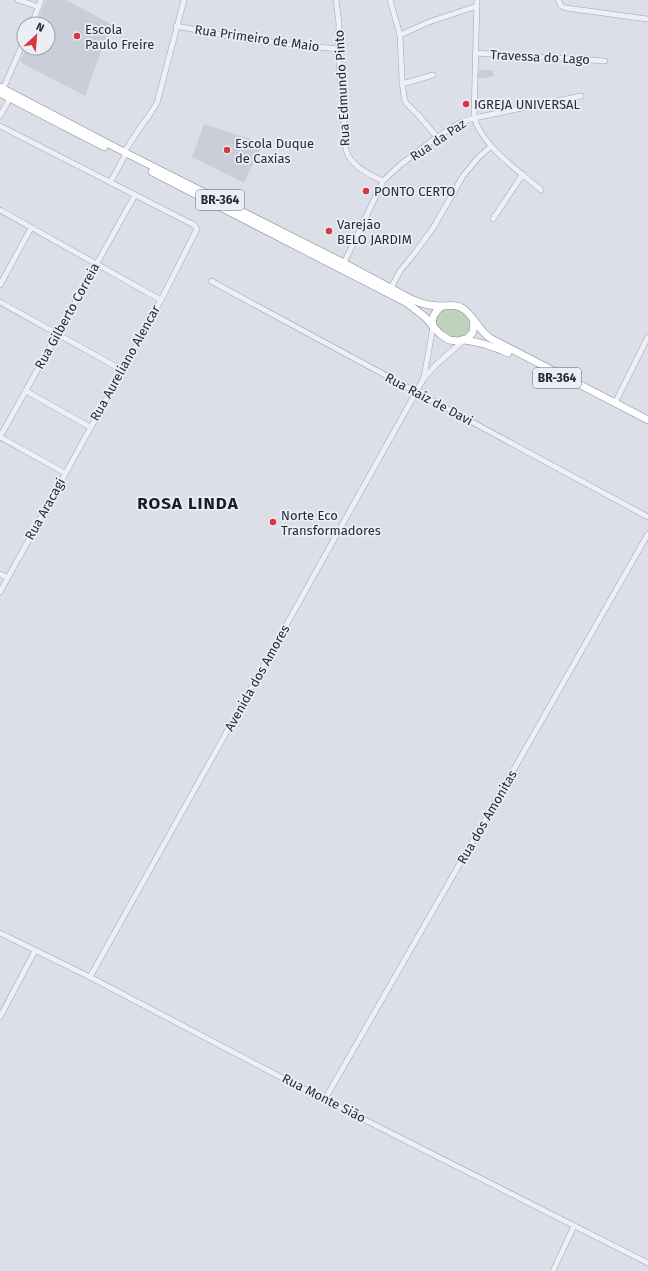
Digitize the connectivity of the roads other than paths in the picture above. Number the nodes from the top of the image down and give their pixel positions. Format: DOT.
graph roads {
  1 [pos="18,0"];
  2 [pos="41,0"];
  3 [pos="184,0"];
  4 [pos="336,0"];
  5 [pos="390,0"];
  6 [pos="558,0"];
  7 [pos="477,3"];
  8 [pos="39,7"];
  9 [pos="35,16"];
  10 [pos="647,20"];
  11 [pos="176,26"];
  12 [pos="400,35"];
  13 [pos="338,49"];
  14 [pos="475,54"];
  15 [pos="17,56"];
  16 [pos="604,61"];
  17 [pos="433,75"];
  18 [pos="402,84"];
  19 [pos="1,92"];
  20 [pos="581,96"];
  21 [pos="10,98"];
  22 [pos="0,116"];
  23 [pos="474,118"];
  24 [pos="0,126"];
  25 [pos="437,137"];
  26 [pos="491,146"];
  27 [pos="124,155"];
  28 [pos="523,174"];
  29 [pos="383,181"];
  30 [pos="111,182"];
  31 [pos="542,190"];
  32 [pos="135,195"];
  33 [pos="0,210"];
  34 [pos="493,219"];
  35 [pos="31,228"];
  36 [pos="344,263"];
  37 [pos="96,264"];
  38 [pos="211,281"];
  39 [pos="0,285"];
  40 [pos="391,288"];
  41 [pos="161,300"];
  42 [pos="0,302"];
  43 [pos="442,306"];
  44 [pos="474,321"];
  45 [pos="433,327"];
  46 [pos="57,335"];
  47 [pos="648,338"];
  48 [pos="464,340"];
  49 [pos="122,370"];
  50 [pos="424,378"];
  51 [pos="26,391"];
  52 [pos="416,392"];
  53 [pos="615,403"];
  54 [pos="648,420"];
  55 [pos="648,425"];
  56 [pos="90,427"];
  57 [pos="0,437"];
  58 [pos="65,473"];
  59 [pos="648,517"];
  60 [pos="648,534"];
  61 [pos="0,574"];
  62 [pos="8,578"];
  63 [pos="0,592"];
  64 [pos="0,933"];
  65 [pos="35,951"];
  66 [pos="90,977"];
  67 [pos="0,1018"];
  68 [pos="325,1099"];
  69 [pos="574,1226"];
  70 [pos="648,1263"];
  71 [pos="553,1271"];
  1 -- 8 [label="street"];
  2 -- 8 [label="street"];
  3 -- 11 [label="street"];
  4 -- 13 [label="street, Rua Edmundo Pinto"];
  5 -- 12 [label="street"];
  6 -- 10 [label="street"];
  7 -- 12 [label="street"];
  7 -- 14 [label="street, Rua da Paz"];
  8 -- 9 [label="street"];
  11 -- 13 [label="street, Rua Primeiro de Maio"];
  11 -- 27 [label="street"];
  12 -- 18 [label="street"];
  13 -- 29 [label="street, Rua Edmundo Pinto"];
  14 -- 16 [label="street, Travessa do Lago"];
  14 -- 23 [label="street, Rua da Paz"];
  15 -- 19 [label="street"];
  17 -- 18 [label="street"];
  18 -- 25 [label="street"];
  19 -- 21 [label="highway, BR-364"];
  19 -- 27 [label="highway, BR-364"];
  20 -- 23 [label="street"];
  21 -- 22 [label="street"];
  21 -- 27 [label="highway, BR-364"];
  23 -- 25 [label="street, Rua da Paz"];
  23 -- 26 [label="street"];
  24 -- 30 [label="street"];
  25 -- 29 [label="street, Rua da Paz"];
  26 -- 28 [label="street"];
  26 -- 40 [label="street"];
  27 -- 30 [label="street"];
  27 -- 36 [label="highway, BR-364"];
  27 -- 45 [label="highway, BR-364"];
  28 -- 31 [label="street"];
  28 -- 34 [label="street"];
  29 -- 36 [label="street, Rua da Paz"];
  30 -- 32 [label="street"];
  32 -- 37 [label="street, Rua Gilberto Correia"];
  32 -- 41 [label="street, Rua Aureliano Alencar"];
  33 -- 35 [label="street, Rua Aureliano Alencar"];
  35 -- 37 [label="street, Rua Aureliano Alencar"];
  35 -- 39 [label="street"];
  36 -- 40 [label="highway, BR-364"];
  37 -- 41 [label="street, Rua Aureliano Alencar"];
  37 -- 46 [label="street, Rua Gilberto Correia"];
  38 -- 52 [label="street, Rua Raíz de Davi"];
  40 -- 43 [label="highway, BR-364"];
  41 -- 49 [label="street, Rua Aureliano Alencar"];
  42 -- 46 [label="street"];
  43 -- 44 [label="highway, BR-364"];
  43 -- 45 [label="highway"];
  44 -- 48 [label="highway"];
  44 -- 53 [label="highway, BR-364"];
  45 -- 48 [label="highway, BR-364"];
  45 -- 50 [label="street, Avenida dos Amores"];
  46 -- 49 [label="street"];
  46 -- 51 [label="street, Rua Gilberto Correia"];
  47 -- 53 [label="street"];
  48 -- 50 [label="street, Avenida dos Amores"];
  48 -- 55 [label="highway, BR-364"];
  49 -- 56 [label="street, Rua Aureliano Alencar"];
  50 -- 52 [label="street, Avenida dos Amores"];
  51 -- 56 [label="street"];
  51 -- 57 [label="street, Rua Gilberto Correia"];
  52 -- 59 [label="street, Rua Raíz de Davi"];
  52 -- 66 [label="street, Avenida dos Amores"];
  53 -- 54 [label="highway, BR-364"];
  56 -- 58 [label="street, Rua Aracagi"];
  57 -- 58 [label="street"];
  58 -- 62 [label="street, Rua Aracagi"];
  60 -- 68 [label="street, Rua dos Amonitas"];
  61 -- 62 [label="street"];
  62 -- 63 [label="street, Rua Aracagi"];
  64 -- 65 [label="street, Rua Monte Sião"];
  65 -- 66 [label="street, Rua Monte Sião"];
  65 -- 67 [label="street"];
  66 -- 68 [label="street, Rua Monte Sião"];
  68 -- 69 [label="street, Rua Monte Sião"];
  69 -- 70 [label="street, Rua Monte Sião"];
  69 -- 71 [label="street"];
}
